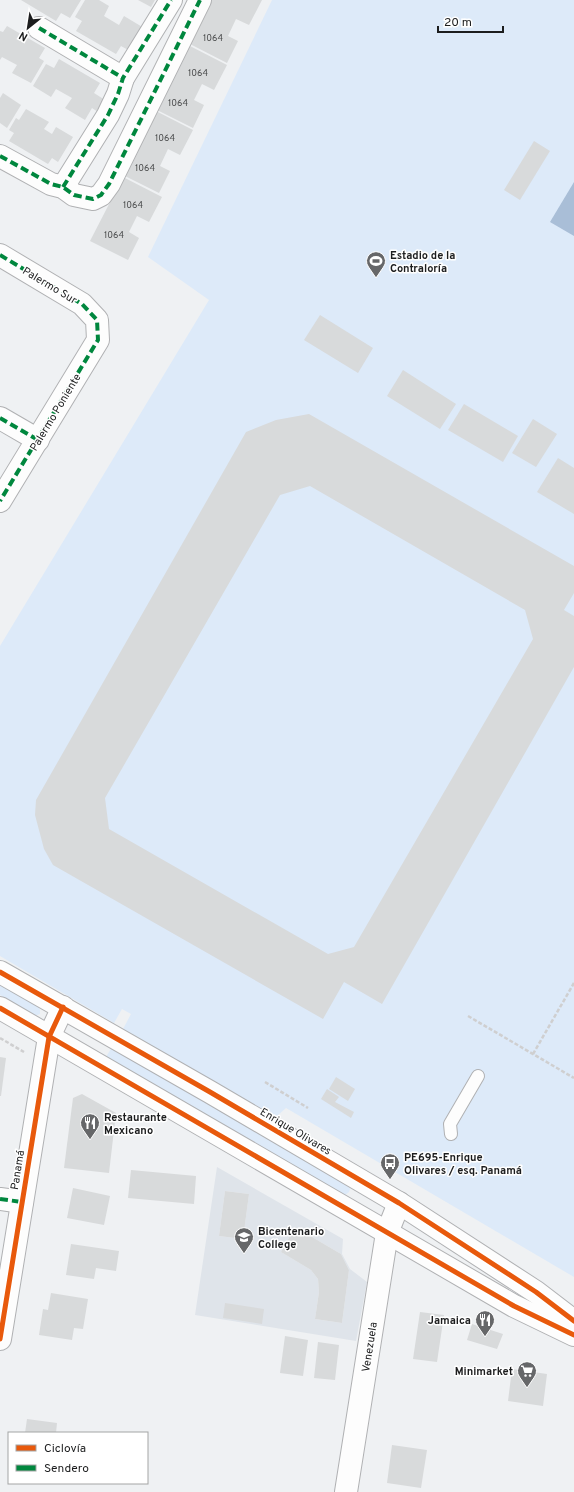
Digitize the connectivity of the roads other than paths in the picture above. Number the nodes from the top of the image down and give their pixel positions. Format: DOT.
graph roads {
  1 [pos="171,0"];
  2 [pos="200,0"];
  3 [pos="39,28"];
  4 [pos="123,78"];
  5 [pos="0,156"];
  6 [pos="63,187"];
  7 [pos="0,255"];
  8 [pos="97,320"];
  9 [pos="0,418"];
  10 [pos="38,440"];
  11 [pos="0,501"];
  12 [pos="0,972"];
  13 [pos="62,1007"];
  14 [pos="0,1008"];
  15 [pos="49,1036"];
  16 [pos="478,1076"];
  17 [pos="451,1134"];
  18 [pos="0,1199"];
  19 [pos="22,1202"];
  20 [pos="399,1203"];
  21 [pos="387,1233"];
  22 [pos="574,1321"];
  23 [pos="574,1335"];
  24 [pos="0,1339"];
  25 [pos="346,1492"];
  1 -- 4 [label="street"];
  2 -- 6 [label="street"];
  3 -- 4 [label="street"];
  4 -- 6 [label="street"];
  5 -- 6 [label="street"];
  7 -- 8 [label="street, Palermo Sur"];
  8 -- 10 [label="street, Palermo Poniente"];
  9 -- 10 [label="street"];
  10 -- 11 [label="street, Palermo Poniente"];
  12 -- 13 [label="street, Enrique Olivares"];
  13 -- 15 [label="street, Panamá"];
  13 -- 20 [label="street, Enrique Olivares"];
  14 -- 15 [label="street"];
  15 -- 19 [label="street, Panamá"];
  15 -- 21 [label="street"];
  16 -- 17 [label="lane"];
  18 -- 19 [label="street"];
  19 -- 24 [label="street, Panamá"];
  20 -- 21 [label="street, Venezuela"];
  20 -- 22 [label="street, Enrique Olivares"];
  21 -- 23 [label="street"];
  21 -- 25 [label="street, Venezuela"];
}
